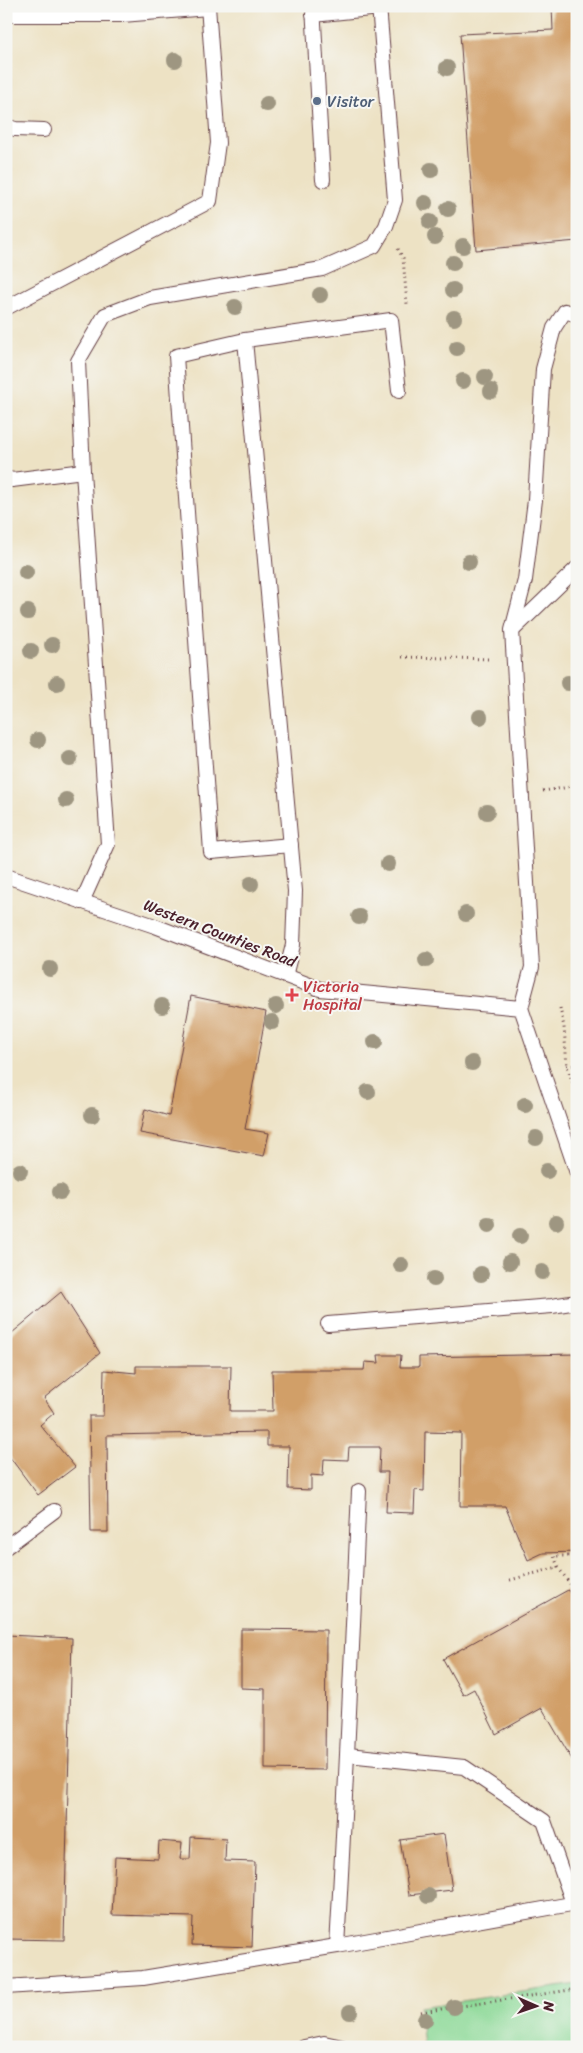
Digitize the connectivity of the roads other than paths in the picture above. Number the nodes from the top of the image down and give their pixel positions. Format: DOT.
graph roads {
  1 [pos="208,7"];
  2 [pos="379,7"];
  3 [pos="313,10"];
  4 [pos="6,15"];
  5 [pos="6,126"];
  6 [pos="44,130"];
  7 [pos="323,180"];
  8 [pos="577,302"];
  9 [pos="6,308"];
  10 [pos="571,313"];
  11 [pos="245,340"];
  12 [pos="399,391"];
  13 [pos="83,471"];
  14 [pos="6,478"];
  15 [pos="577,568"];
  16 [pos="512,630"];
  17 [pos="291,845"];
  18 [pos="6,876"];
  19 [pos="82,902"];
  20 [pos="286,976"];
  21 [pos="521,1008"];
  22 [pos="577,1173"];
  23 [pos="577,1302"];
  24 [pos="328,1324"];
  25 [pos="359,1491"];
  26 [pos="54,1511"];
  27 [pos="6,1547"];
  28 [pos="348,1755"];
  29 [pos="575,1903"];
  30 [pos="337,1946"];
  31 [pos="6,1987"];
  32 [pos="304,2047"];
  33 [pos="342,2047"];
  1 -- 4 [label="lane"];
  1 -- 9 [label="lane"];
  2 -- 3 [label="lane"];
  2 -- 13 [label="lane"];
  3 -- 7 [label="lane"];
  5 -- 6 [label="lane"];
  8 -- 10 [label="lane"];
  10 -- 16 [label="lane"];
  11 -- 12 [label="lane"];
  11 -- 17 [label="lane"];
  11 -- 17 [label="lane"];
  13 -- 14 [label="lane"];
  13 -- 19 [label="lane"];
  15 -- 16 [label="lane"];
  16 -- 21 [label="lane"];
  17 -- 20 [label="lane"];
  18 -- 19 [label="lane, Western Counties Road"];
  19 -- 20 [label="lane, Western Counties Road"];
  20 -- 21 [label="lane, Western Counties Road"];
  21 -- 22 [label="lane"];
  23 -- 24 [label="lane"];
  25 -- 28 [label="lane"];
  26 -- 27 [label="lane"];
  28 -- 29 [label="lane"];
  28 -- 30 [label="lane"];
  29 -- 30 [label="lane"];
  30 -- 31 [label="lane"];
  32 -- 33 [label="lane"];
}
